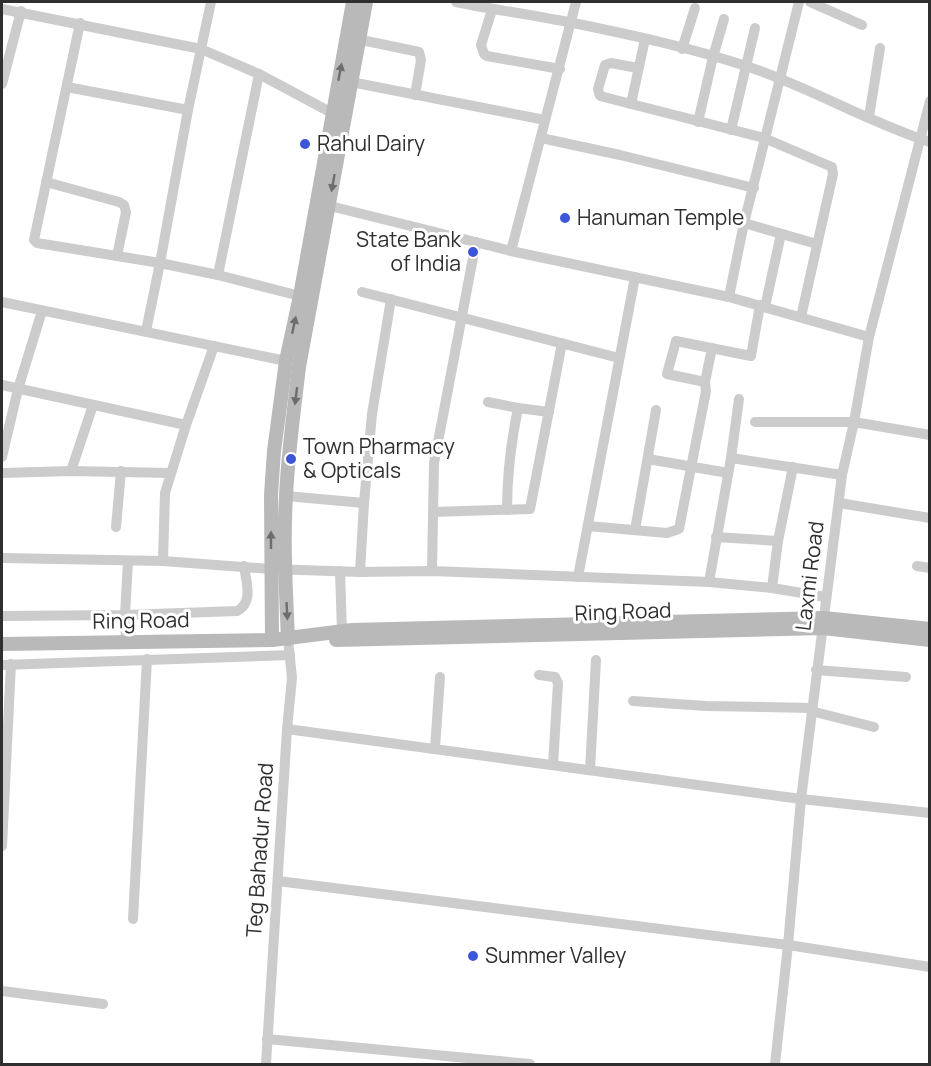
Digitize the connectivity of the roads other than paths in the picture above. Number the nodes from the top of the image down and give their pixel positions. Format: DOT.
graph roads {
  1 [pos="211,2"];
  2 [pos="354,2"];
  3 [pos="456,2"];
  4 [pos="576,2"];
  5 [pos="799,2"];
  6 [pos="810,2"];
  7 [pos="695,8"];
  8 [pos="2,9"];
  9 [pos="492,10"];
  10 [pos="21,11"];
  11 [pos="724,19"];
  12 [pos="80,23"];
  13 [pos="571,23"];
  14 [pos="862,25"];
  15 [pos="755,28"];
  16 [pos="353,38"];
  17 [pos="645,39"];
  18 [pos="880,48"];
  19 [pos="201,49"];
  20 [pos="682,49"];
  21 [pos="713,57"];
  22 [pos="747,67"];
  23 [pos="638,68"];
  24 [pos="560,69"];
  25 [pos="259,74"];
  26 [pos="781,79"];
  27 [pos="2,80"];
  28 [pos="351,82"];
  29 [pos="67,87"];
  30 [pos="415,95"];
  31 [pos="930,101"];
  32 [pos="631,105"];
  33 [pos="188,110"];
  34 [pos="333,113"];
  35 [pos="869,117"];
  36 [pos="545,120"];
  37 [pos="698,122"];
  38 [pos="731,130"];
  39 [pos="541,138"];
  40 [pos="764,138"];
  41 [pos="924,140"];
  42 [pos="46,182"];
  43 [pos="754,188"];
  44 [pos="323,204"];
  45 [pos="744,223"];
  46 [pos="781,234"];
  47 [pos="476,242"];
  48 [pos="817,244"];
  49 [pos="511,251"];
  50 [pos="117,256"];
  51 [pos="160,263"];
  52 [pos="219,275"];
  53 [pos="635,277"];
  54 [pos="362,292"];
  55 [pos="300,296"];
  56 [pos="729,297"];
  57 [pos="391,299"];
  58 [pos="2,302"];
  59 [pos="763,306"];
  60 [pos="42,311"];
  61 [pos="801,317"];
  62 [pos="462,318"];
  63 [pos="146,331"];
  64 [pos="869,337"];
  65 [pos="562,343"];
  66 [pos="214,346"];
  67 [pos="712,348"];
  68 [pos="619,358"];
  69 [pos="286,361"];
  70 [pos="705,382"];
  71 [pos="2,385"];
  72 [pos="18,389"];
  73 [pos="739,399"];
  74 [pos="488,402"];
  75 [pos="93,405"];
  76 [pos="518,408"];
  77 [pos="656,410"];
  78 [pos="549,412"];
  79 [pos="755,422"];
  80 [pos="855,422"];
  81 [pos="186,425"];
  82 [pos="930,435"];
  83 [pos="2,457"];
  84 [pos="731,458"];
  85 [pos="648,459"];
  86 [pos="692,466"];
  87 [pos="793,467"];
  88 [pos="70,471"];
  89 [pos="121,471"];
  90 [pos="2,473"];
  91 [pos="170,473"];
  92 [pos="728,473"];
  93 [pos="842,475"];
  94 [pos="286,496"];
  95 [pos="363,502"];
  96 [pos="839,503"];
  97 [pos="507,510"];
  98 [pos="433,512"];
  99 [pos="930,518"];
  100 [pos="588,526"];
  101 [pos="116,527"];
  102 [pos="635,531"];
  103 [pos="716,537"];
  104 [pos="778,541"];
  105 [pos="2,558"];
  106 [pos="128,561"];
  107 [pos="163,561"];
  108 [pos="244,566"];
  109 [pos="917,566"];
  110 [pos="930,568"];
  111 [pos="278,569"];
  112 [pos="340,571"];
  113 [pos="432,571"];
  114 [pos="360,572"];
  115 [pos="578,577"];
  116 [pos="709,582"];
  117 [pos="772,588"];
  118 [pos="826,597"];
  119 [pos="125,615"];
  120 [pos="2,616"];
  121 [pos="824,623"];
  122 [pos="930,629"];
  123 [pos="342,631"];
  124 [pos="317,636"];
  125 [pos="288,639"];
  126 [pos="272,640"];
  127 [pos="930,640"];
  128 [pos="126,642"];
  129 [pos="2,644"];
  130 [pos="290,655"];
  131 [pos="147,659"];
  132 [pos="596,660"];
  133 [pos="6,665"];
  134 [pos="816,670"];
  135 [pos="539,675"];
  136 [pos="440,676"];
  137 [pos="906,677"];
  138 [pos="633,701"];
  139 [pos="812,709"];
  140 [pos="874,727"];
  141 [pos="287,729"];
  142 [pos="435,748"];
  143 [pos="553,765"];
  144 [pos="590,770"];
  145 [pos="801,799"];
  146 [pos="3,801"];
  147 [pos="930,813"];
  148 [pos="2,846"];
  149 [pos="278,881"];
  150 [pos="133,919"];
  151 [pos="788,945"];
  152 [pos="930,967"];
  153 [pos="2,991"];
  154 [pos="103,1004"];
  155 [pos="267,1039"];
  156 [pos="266,1065"];
  157 [pos="530,1065"];
  158 [pos="775,1065"];
  1 -- 19 [label="street"];
  2 -- 16 [label="street"];
  3 -- 9 [label="street"];
  4 -- 13 [label="street"];
  5 -- 26 [label="street"];
  6 -- 14 [label="street"];
  7 -- 20 [label="street"];
  8 -- 10 [label="street"];
  9 -- 13 [label="street"];
  9 -- 24 [label="street"];
  10 -- 12 [label="street"];
  10 -- 27 [label="street"];
  11 -- 21 [label="street"];
  12 -- 19 [label="street"];
  12 -- 29 [label="street"];
  13 -- 17 [label="street"];
  13 -- 24 [label="street"];
  15 -- 22 [label="street"];
  16 -- 28 [label="street"];
  16 -- 30 [label="street"];
  34 -- 16 [label="street, one-way"];
  17 -- 20 [label="street"];
  17 -- 23 [label="street"];
  18 -- 35 [label="street"];
  19 -- 25 [label="street"];
  19 -- 33 [label="street"];
  20 -- 21 [label="street"];
  21 -- 22 [label="street"];
  21 -- 37 [label="street"];
  22 -- 26 [label="street"];
  22 -- 38 [label="street"];
  23 -- 32 [label="street"];
  23 -- 32 [label="street"];
  24 -- 36 [label="street"];
  25 -- 34 [label="street"];
  25 -- 52 [label="street"];
  26 -- 35 [label="street"];
  26 -- 40 [label="street"];
  28 -- 30 [label="street"];
  28 -- 44 [label="street, one-way"];
  29 -- 33 [label="street"];
  29 -- 42 [label="street"];
  30 -- 36 [label="street"];
  31 -- 41 [label="street, Laxmi Road"];
  32 -- 37 [label="street"];
  33 -- 51 [label="street"];
  34 -- 44 [label="street"];
  35 -- 41 [label="street"];
  36 -- 39 [label="street"];
  37 -- 38 [label="street"];
  38 -- 40 [label="street"];
  39 -- 43 [label="street"];
  39 -- 49 [label="street"];
  40 -- 43 [label="street"];
  40 -- 48 [label="street"];
  41 -- 64 [label="street, Laxmi Road"];
  42 -- 50 [label="street"];
  42 -- 50 [label="street"];
  43 -- 45 [label="street"];
  44 -- 47 [label="street"];
  44 -- 55 [label="street"];
  44 -- 94 [label="street, one-way"];
  45 -- 46 [label="street"];
  45 -- 56 [label="street"];
  46 -- 48 [label="street"];
  46 -- 59 [label="street"];
  47 -- 49 [label="street"];
  47 -- 62 [label="street"];
  48 -- 61 [label="street"];
  49 -- 53 [label="street"];
  50 -- 51 [label="street"];
  51 -- 52 [label="street"];
  51 -- 63 [label="street"];
  52 -- 55 [label="street"];
  53 -- 56 [label="street"];
  53 -- 68 [label="street"];
  54 -- 57 [label="street"];
  69 -- 55 [label="street, one-way"];
  56 -- 59 [label="street"];
  57 -- 62 [label="street"];
  57 -- 95 [label="street"];
  58 -- 60 [label="street"];
  59 -- 61 [label="street"];
  59 -- 67 [label="street"];
  60 -- 63 [label="street"];
  60 -- 72 [label="street"];
  61 -- 64 [label="street"];
  62 -- 65 [label="street"];
  62 -- 98 [label="street"];
  63 -- 66 [label="street"];
  64 -- 80 [label="street, Laxmi Road"];
  65 -- 68 [label="street"];
  65 -- 78 [label="street"];
  66 -- 69 [label="street"];
  66 -- 81 [label="street"];
  67 -- 70 [label="street"];
  67 -- 70 [label="street"];
  68 -- 100 [label="street"];
  111 -- 69 [label="street, one-way"];
  70 -- 86 [label="street"];
  71 -- 72 [label="street"];
  72 -- 75 [label="street"];
  72 -- 83 [label="street"];
  73 -- 84 [label="street"];
  74 -- 76 [label="street"];
  75 -- 81 [label="street"];
  75 -- 88 [label="street"];
  76 -- 78 [label="street"];
  76 -- 97 [label="street"];
  77 -- 85 [label="street"];
  78 -- 97 [label="street"];
  79 -- 80 [label="street"];
  80 -- 82 [label="street"];
  80 -- 93 [label="street, Laxmi Road"];
  81 -- 91 [label="street"];
  84 -- 87 [label="street"];
  84 -- 92 [label="street"];
  85 -- 86 [label="street"];
  85 -- 102 [label="street"];
  86 -- 92 [label="street"];
  86 -- 102 [label="street"];
  87 -- 93 [label="street"];
  87 -- 104 [label="street"];
  88 -- 89 [label="street"];
  88 -- 90 [label="street"];
  89 -- 91 [label="street"];
  89 -- 101 [label="street"];
  91 -- 107 [label="street"];
  92 -- 103 [label="street"];
  93 -- 96 [label="street, Laxmi Road"];
  94 -- 95 [label="street"];
  94 -- 111 [label="street"];
  95 -- 114 [label="street"];
  96 -- 99 [label="street"];
  96 -- 118 [label="street, Laxmi Road"];
  97 -- 98 [label="street"];
  98 -- 113 [label="street"];
  100 -- 102 [label="street"];
  100 -- 115 [label="street"];
  103 -- 104 [label="street"];
  103 -- 116 [label="street"];
  104 -- 117 [label="street"];
  105 -- 106 [label="street"];
  106 -- 107 [label="street"];
  106 -- 119 [label="street"];
  107 -- 108 [label="street"];
  108 -- 111 [label="street"];
  108 -- 119 [label="street"];
  109 -- 110 [label="street"];
  111 -- 112 [label="street"];
  111 -- 125 [label="street, one-way"];
  111 -- 126 [label="street"];
  112 -- 114 [label="street"];
  112 -- 123 [label="street"];
  113 -- 114 [label="street"];
  113 -- 115 [label="street"];
  115 -- 116 [label="street"];
  116 -- 117 [label="street"];
  117 -- 118 [label="street"];
  118 -- 121 [label="street, Laxmi Road"];
  119 -- 120 [label="street"];
  119 -- 128 [label="street"];
  121 -- 122 [label="street, Ring Road"];
  121 -- 123 [label="street, Ring Road"];
  121 -- 124 [label="street, Ring Road"];
  121 -- 127 [label="street, Ring Road"];
  121 -- 134 [label="street, Laxmi Road"];
  123 -- 124 [label="street, Ring Road"];
  124 -- 125 [label="street, Ring Road"];
  125 -- 126 [label="street, Ring Road"];
  125 -- 130 [label="street, Teg Bahadur Road"];
  126 -- 128 [label="street, Ring Road"];
  128 -- 129 [label="street, Ring Road"];
  130 -- 131 [label="street"];
  130 -- 141 [label="street, Teg Bahadur Road"];
  131 -- 133 [label="street"];
  131 -- 150 [label="street"];
  132 -- 144 [label="street"];
  133 -- 146 [label="street"];
  134 -- 137 [label="street"];
  134 -- 139 [label="street, Laxmi Road"];
  135 -- 143 [label="street"];
  136 -- 142 [label="street"];
  138 -- 139 [label="street"];
  139 -- 140 [label="street"];
  139 -- 145 [label="street, Laxmi Road"];
  141 -- 142 [label="street"];
  141 -- 149 [label="street, Teg Bahadur Road"];
  142 -- 143 [label="street"];
  143 -- 144 [label="street"];
  144 -- 145 [label="street"];
  145 -- 147 [label="street"];
  145 -- 151 [label="street, Laxmi Road"];
  146 -- 148 [label="street"];
  149 -- 151 [label="street"];
  149 -- 155 [label="street, Teg Bahadur Road"];
  151 -- 152 [label="street"];
  151 -- 158 [label="street, Laxmi Road"];
  153 -- 154 [label="street"];
  155 -- 156 [label="street, Teg Bahadur Road"];
  155 -- 157 [label="street"];
}
